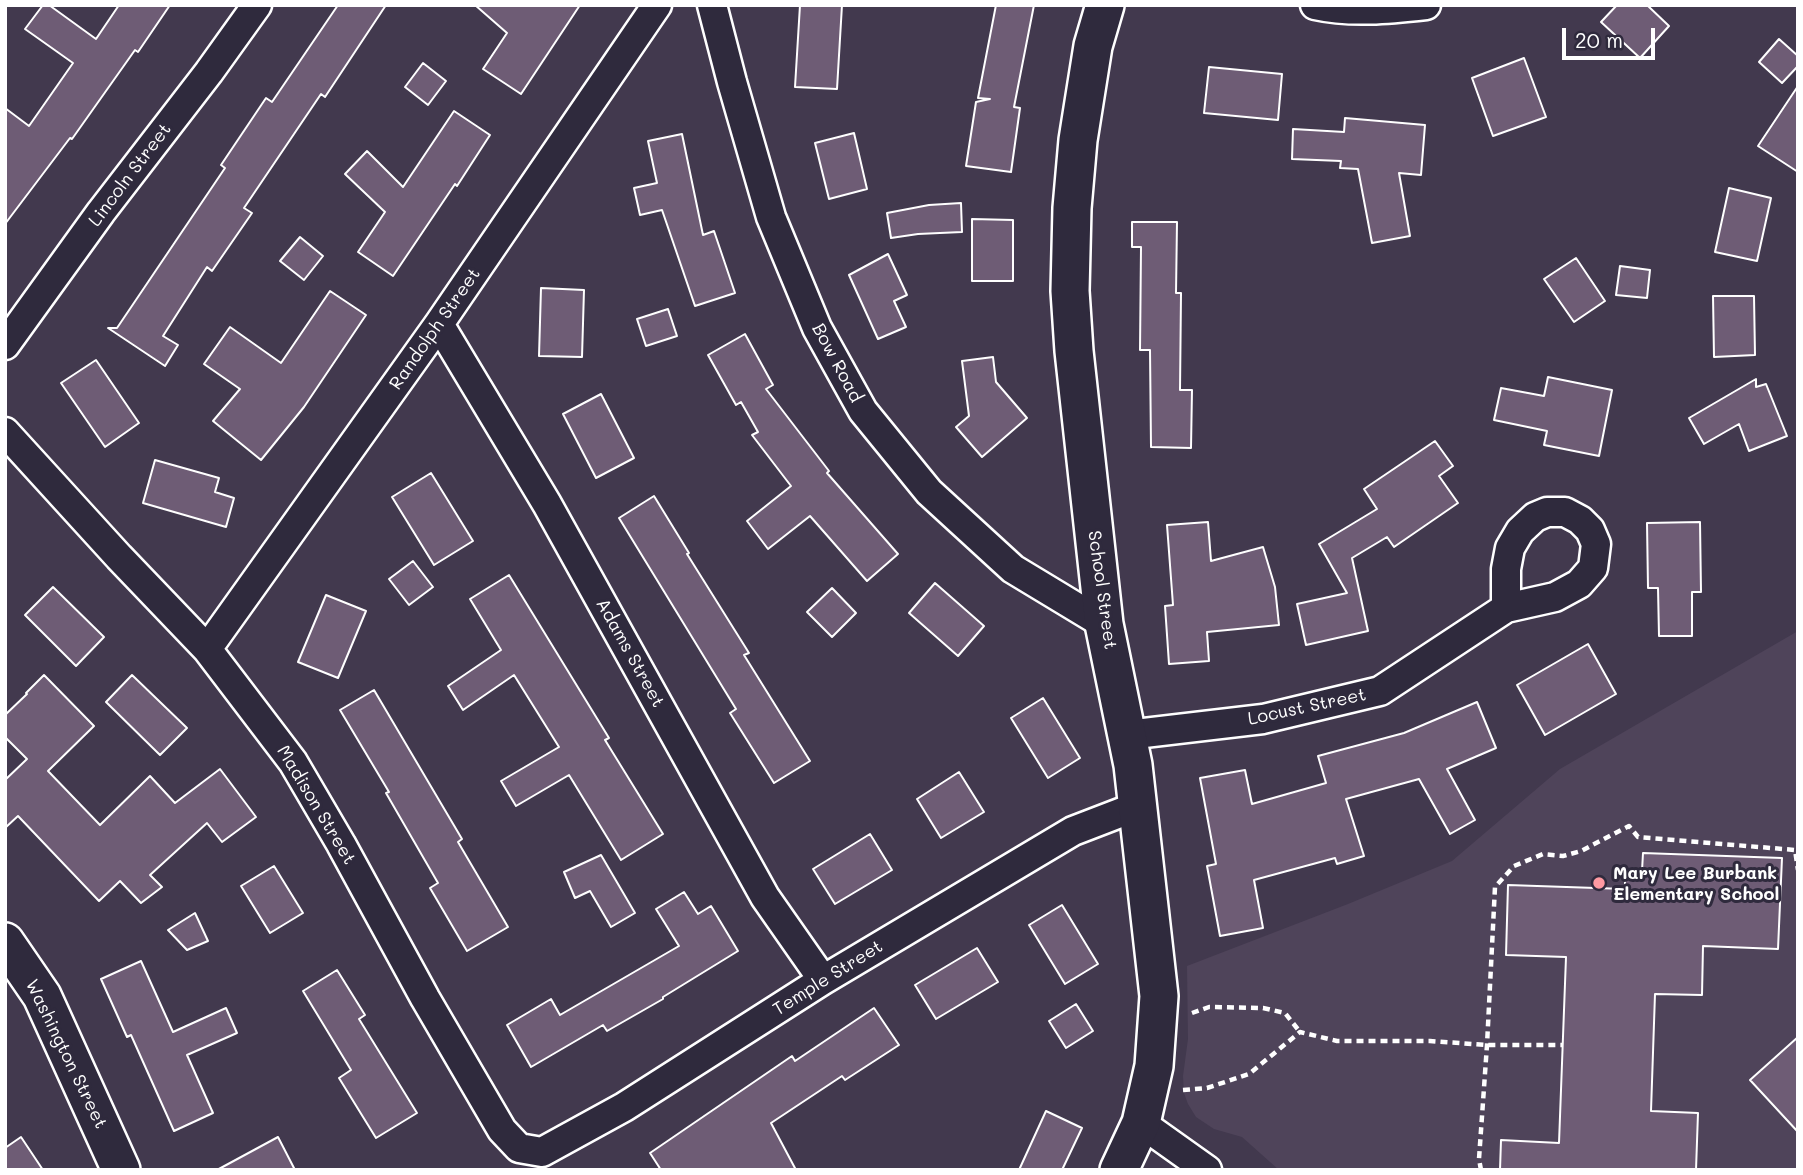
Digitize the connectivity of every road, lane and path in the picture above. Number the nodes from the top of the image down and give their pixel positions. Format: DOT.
graph roads {
  1 [pos="257,5"];
  2 [pos="657,5"];
  3 [pos="712,5"];
  4 [pos="1105,5"];
  5 [pos="1315,5"];
  6 [pos="1426,5"];
  7 [pos="439,324"];
  8 [pos="5,345"];
  9 [pos="5,432"];
  10 [pos="1506,608"];
  11 [pos="1104,624"];
  12 [pos="207,649"];
  13 [pos="1127,735"];
  14 [pos="1138,806"];
  15 [pos="1798,870"];
  16 [pos="5,942"];
  17 [pos="823,981"];
  18 [pos="1190,1013"];
  19 [pos="1300,1032"];
  20 [pos="1487,1045"];
  21 [pos="1563,1045"];
  22 [pos="1179,1090"];
  23 [pos="1141,1123"];
  24 [pos="522,1149"];
  25 [pos="121,1170"];
  26 [pos="1119,1170"];
  27 [pos="1207,1170"];
  28 [pos="1480,1170"];
  1 -- 8 [label="street, Lincoln Street"];
  2 -- 7 [label="street, Randolph Street"];
  3 -- 11 [label="street, Bow Road"];
  4 -- 11 [label="street, School Street"];
  5 -- 6 [label="street"];
  7 -- 12 [label="street, Randolph Street"];
  7 -- 17 [label="street, Adams Street"];
  9 -- 12 [label="street, Madison Street"];
  10 -- 13 [label="street, Locust Street"];
  11 -- 13 [label="street, School Street"];
  12 -- 24 [label="street, Madison Street"];
  13 -- 14 [label="street, School Street"];
  14 -- 17 [label="street, Temple Street"];
  14 -- 23 [label="street, School Street"];
  15 -- 20 [label="path"];
  16 -- 25 [label="street, Washington Street"];
  17 -- 24 [label="street, Temple Street"];
  18 -- 19 [label="path"];
  19 -- 20 [label="path"];
  19 -- 22 [label="path"];
  20 -- 21 [label="path"];
  20 -- 28 [label="path"];
  23 -- 26 [label="street, School Street"];
  23 -- 27 [label="street"];
}
